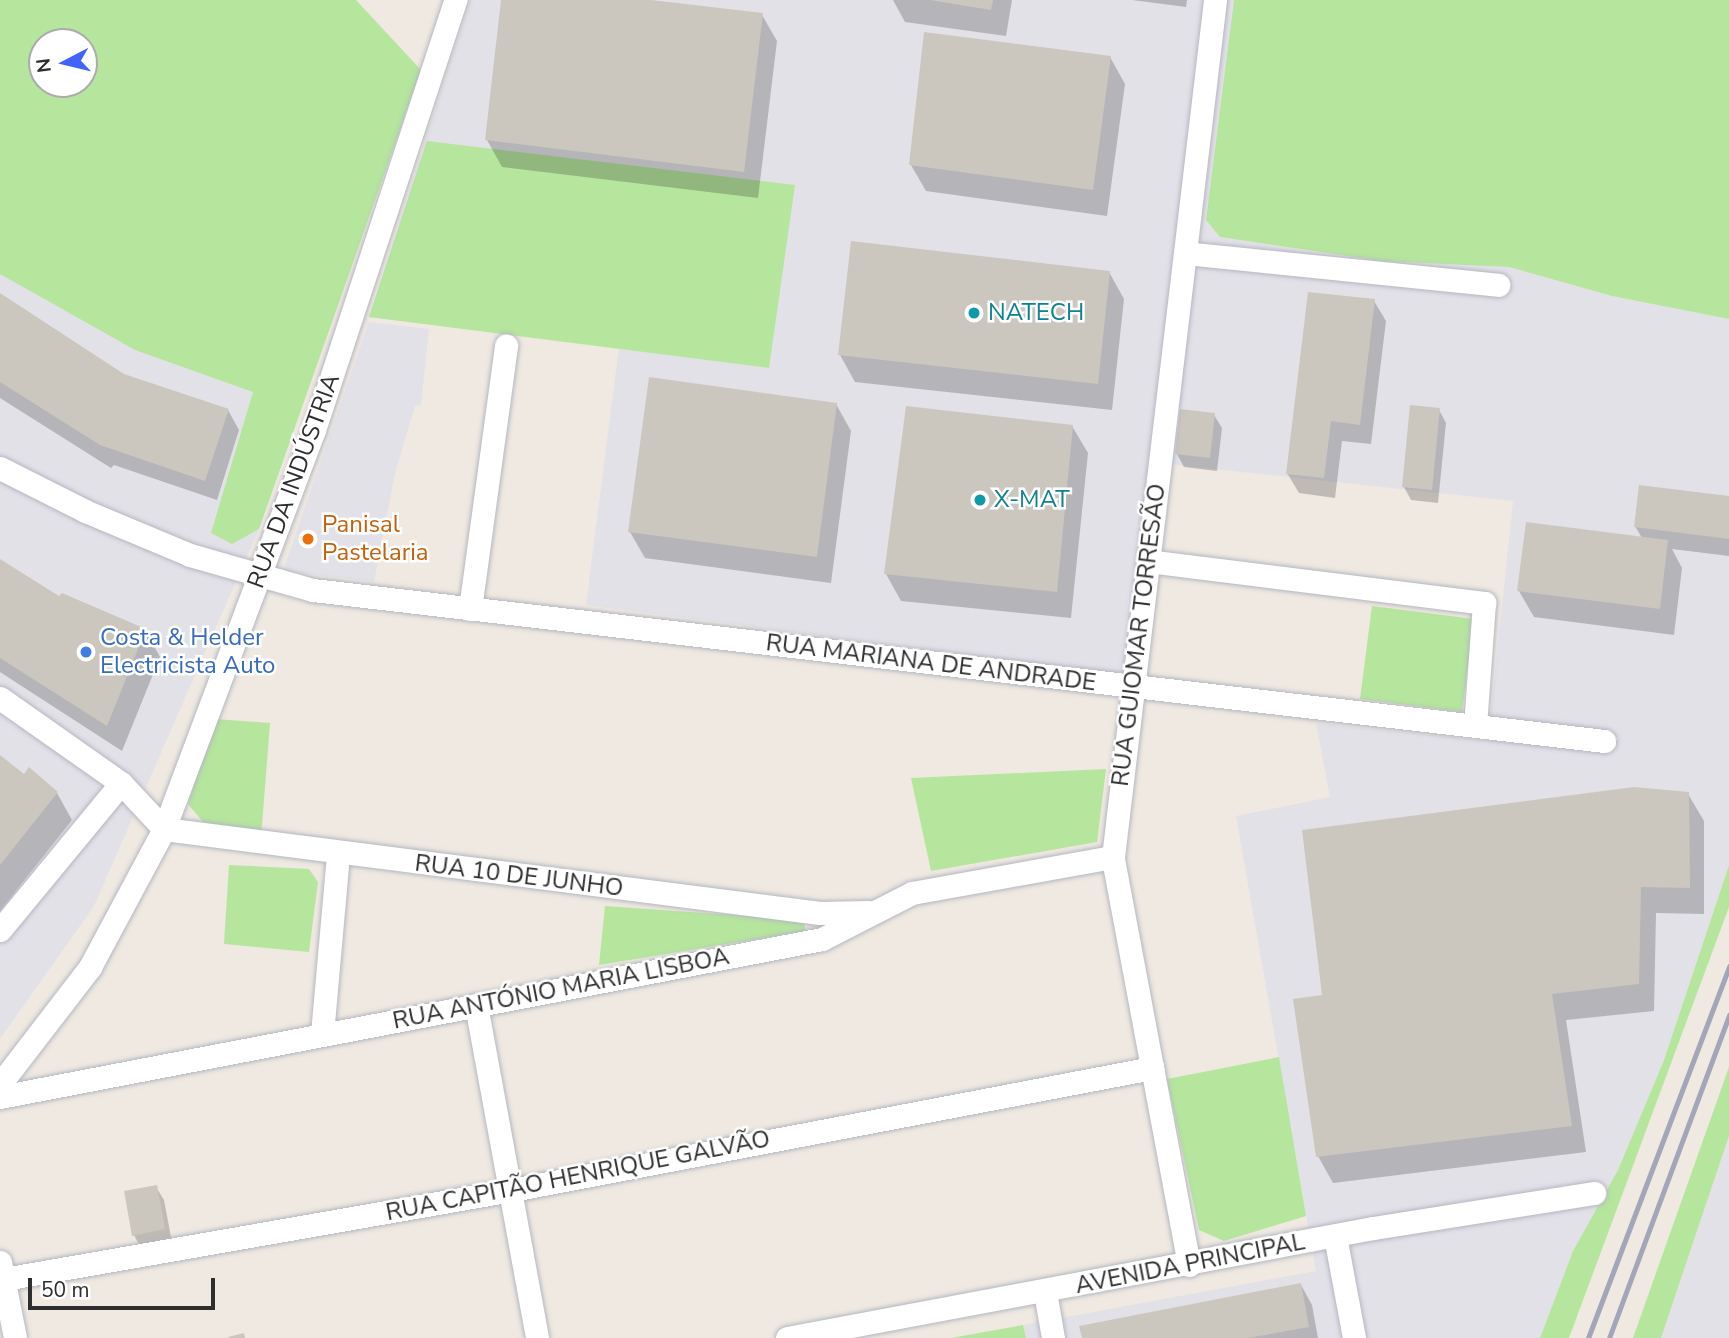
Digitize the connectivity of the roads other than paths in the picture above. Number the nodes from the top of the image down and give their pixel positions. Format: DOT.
graph roads {
  1 [pos="455,0"];
  2 [pos="1215,0"];
  3 [pos="1185,253"];
  4 [pos="1498,285"];
  5 [pos="506,345"];
  6 [pos="0,468"];
  7 [pos="1148,561"];
  8 [pos="261,574"];
  9 [pos="470,609"];
  10 [pos="1133,687"];
  11 [pos="0,698"];
  12 [pos="1475,726"];
  13 [pos="1604,741"];
  14 [pos="121,783"];
  15 [pos="164,829"];
  16 [pos="338,855"];
  17 [pos="1113,857"];
  18 [pos="875,912"];
  19 [pos="0,930"];
  20 [pos="476,1005"];
  21 [pos="322,1034"];
  22 [pos="1152,1068"];
  23 [pos="0,1084"];
  24 [pos="0,1097"];
  25 [pos="512,1189"];
  26 [pos="1594,1193"];
  27 [pos="1335,1236"];
  28 [pos="1189,1265"];
  29 [pos="2,1270"];
  30 [pos="1045,1292"];
  31 [pos="15,1338"];
  32 [pos="537,1338"];
  33 [pos="787,1338"];
  34 [pos="1054,1338"];
  35 [pos="1354,1338"];
  1 -- 8 [label="street, RUA DA INDÚSTRIA"];
  2 -- 3 [label="street, RUA GUIOMAR TORRESÃO"];
  3 -- 4 [label="street"];
  3 -- 7 [label="street, RUA GUIOMAR TORRESÃO"];
  5 -- 9 [label="street"];
  6 -- 8 [label="street, RUA MARIANA DE ANDRADE"];
  7 -- 10 [label="street, RUA GUIOMAR TORRESÃO"];
  7 -- 12 [label="street"];
  8 -- 9 [label="street, RUA MARIANA DE ANDRADE"];
  8 -- 15 [label="street, RUA DA INDÚSTRIA"];
  9 -- 10 [label="street, RUA MARIANA DE ANDRADE"];
  10 -- 12 [label="street, RUA MARIANA DE ANDRADE"];
  10 -- 17 [label="street, RUA GUIOMAR TORRESÃO"];
  11 -- 14 [label="street"];
  12 -- 13 [label="street, RUA MARIANA DE ANDRADE"];
  14 -- 15 [label="street"];
  14 -- 19 [label="street"];
  15 -- 16 [label="street, RUA 10 DE JUNHO"];
  15 -- 23 [label="street, RUA DA INDÚSTRIA"];
  16 -- 18 [label="street, RUA 10 DE JUNHO"];
  16 -- 21 [label="street"];
  17 -- 18 [label="street, RUA ANTÓNIO MARIA LISBOA"];
  17 -- 22 [label="street, RUA GUIOMAR TORRESÃO"];
  18 -- 20 [label="street, RUA ANTÓNIO MARIA LISBOA"];
  20 -- 21 [label="street, RUA ANTÓNIO MARIA LISBOA"];
  20 -- 25 [label="street"];
  21 -- 24 [label="street, RUA ANTÓNIO MARIA LISBOA"];
  22 -- 25 [label="street, RUA CAPITÃO HENRIQUE GALVÃO"];
  22 -- 28 [label="street, RUA GUIOMAR TORRESÃO"];
  25 -- 29 [label="street, RUA CAPITÃO HENRIQUE GALVÃO"];
  25 -- 32 [label="street"];
  26 -- 27 [label="street, AVENIDA PRINCIPAL"];
  27 -- 28 [label="street, AVENIDA PRINCIPAL"];
  27 -- 35 [label="street"];
  28 -- 30 [label="street, AVENIDA PRINCIPAL"];
  29 -- 31 [label="street"];
  30 -- 33 [label="street, AVENIDA PRINCIPAL"];
  30 -- 34 [label="street"];
}
